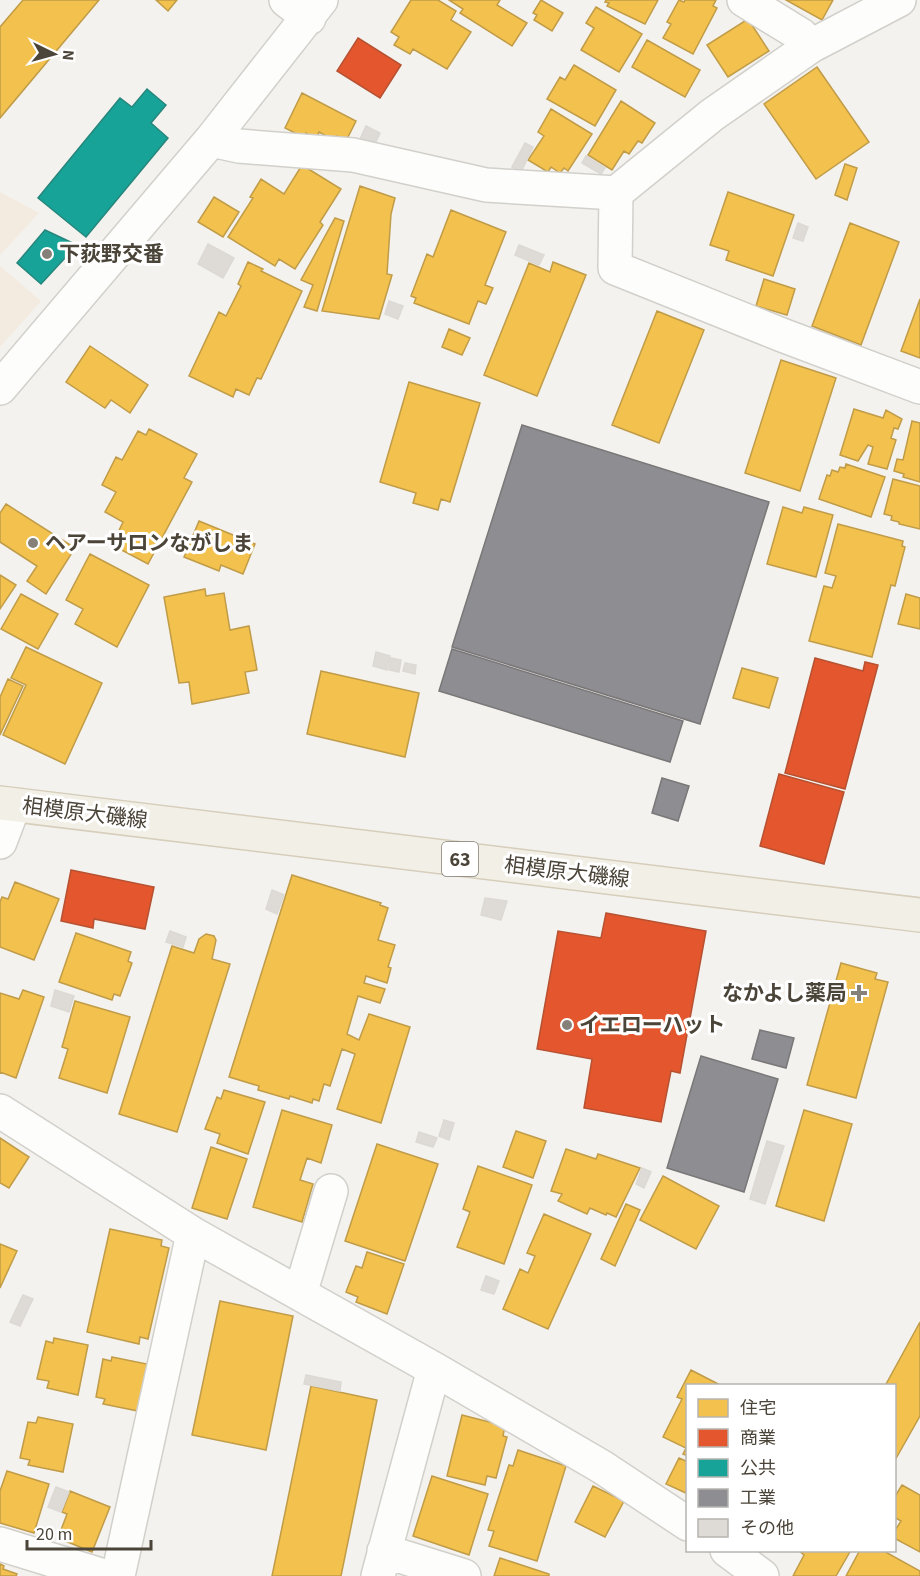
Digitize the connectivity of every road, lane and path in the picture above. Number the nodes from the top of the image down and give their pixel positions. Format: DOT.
graph roads {
  1 [pos="744,0"];
  2 [pos="899,0"];
  3 [pos="305,6"];
  4 [pos="811,46"];
  5 [pos="211,140"];
  6 [pos="616,193"];
  7 [pos="920,387"];
  8 [pos="0,388"];
  9 [pos="7,804"];
  10 [pos="0,842"];
  11 [pos="920,915"];
  12 [pos="0,1111"];
  13 [pos="332,1191"];
  14 [pos="193,1234"];
  15 [pos="300,1294"];
  16 [pos="434,1369"];
  17 [pos="686,1523"];
  18 [pos="0,1544"];
  19 [pos="728,1552"];
  20 [pos="381,1563"];
  21 [pos="104,1576"];
  22 [pos="118,1576"];
  23 [pos="464,1576"];
  24 [pos="762,1576"];
  1 -- 4 [label="street"];
  2 -- 4 [label="street"];
  3 -- 5 [label="street"];
  4 -- 6 [label="street"];
  5 -- 6 [label="street"];
  5 -- 8 [label="street"];
  6 -- 7 [label="street"];
  9 -- 10 [label="street"];
  9 -- 11 [label="main road, 相模原大磯線 / 63"];
  12 -- 14 [label="street"];
  13 -- 15 [label="street"];
  14 -- 15 [label="street"];
  14 -- 22 [label="street"];
  15 -- 16 [label="street"];
  16 -- 17 [label="street"];
  16 -- 20 [label="street"];
  18 -- 21 [label="street"];
  19 -- 24 [label="street"];
  20 -- 23 [label="street"];
}
